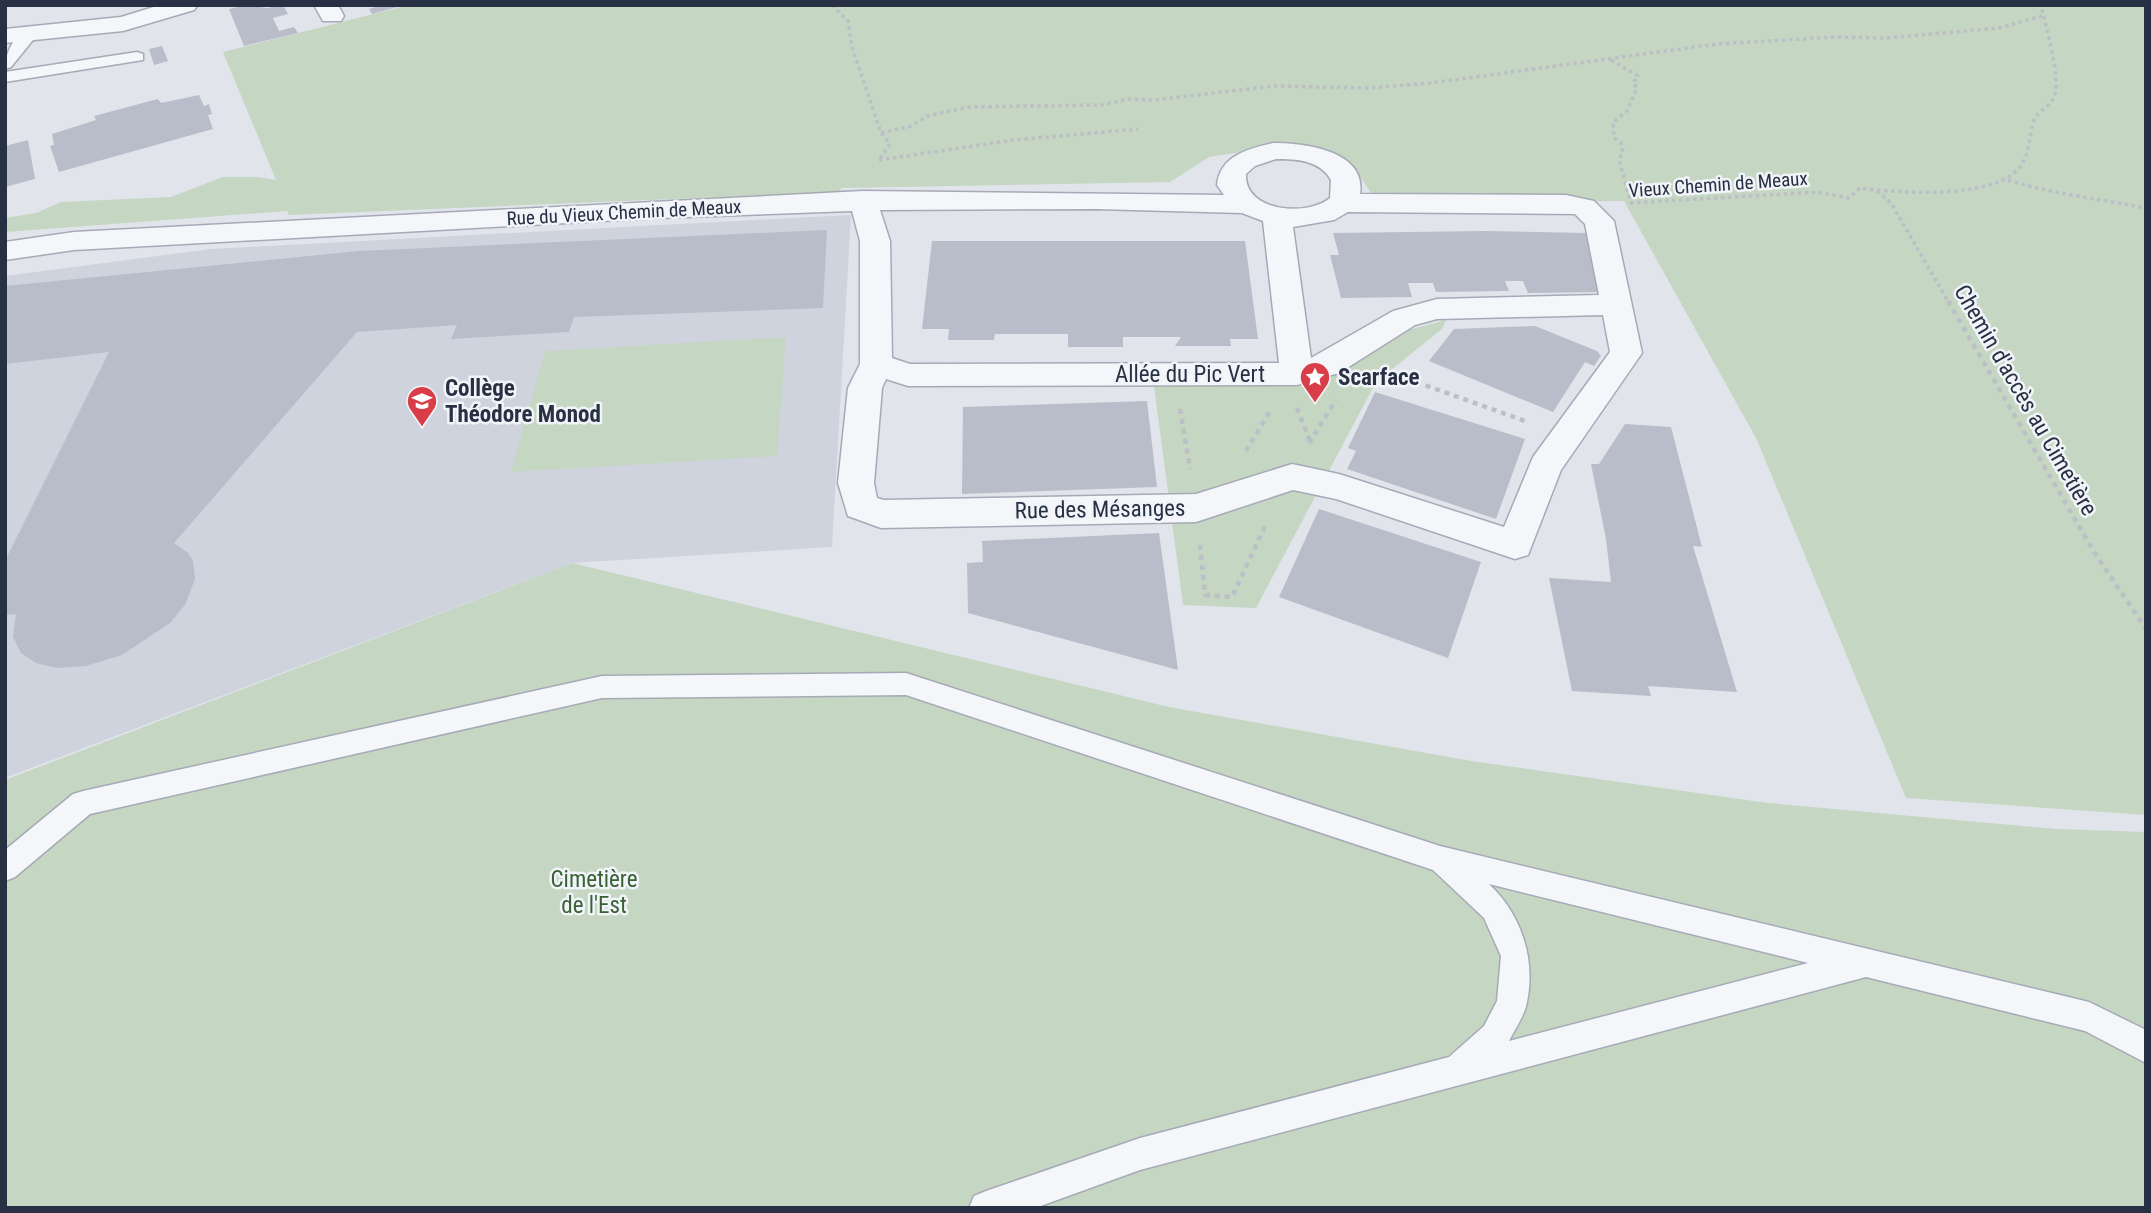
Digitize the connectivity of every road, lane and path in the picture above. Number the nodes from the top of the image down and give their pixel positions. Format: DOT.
graph roads {
  1 [pos="187,5"];
  2 [pos="832,5"];
  3 [pos="2041,5"];
  4 [pos="2042,16"];
  5 [pos="17,35"];
  6 [pos="137,57"];
  7 [pos="1608,59"];
  8 [pos="5,64"];
  9 [pos="5,77"];
  10 [pos="1138,129"];
  11 [pos="879,160"];
  12 [pos="2008,180"];
  13 [pos="1877,191"];
  14 [pos="863,200"];
  15 [pos="1343,202"];
  16 [pos="1632,203"];
  17 [pos="1243,204"];
  18 [pos="2146,208"];
  19 [pos="1589,210"];
  20 [pos="1277,218"];
  21 [pos="5,251"];
  22 [pos="1616,305"];
  23 [pos="876,364"];
  24 [pos="1377,368"];
  25 [pos="1296,387"];
  26 [pos="1338,397"];
  27 [pos="1276,401"];
  28 [pos="1180,407"];
  29 [pos="1534,424"];
  30 [pos="1310,441"];
  31 [pos="1306,450"];
  32 [pos="1241,459"];
  33 [pos="1192,481"];
  34 [pos="1269,517"];
  35 [pos="1198,535"];
  36 [pos="2146,629"];
  37 [pos="1440,859"];
  38 [pos="5,868"];
  39 [pos="1867,962"];
  40 [pos="2146,1047"];
  41 [pos="1457,1071"];
  42 [pos="986,1208"];
  1 -- 5 [label="street"];
  2 -- 7 [label="path"];
  3 -- 4 [label="path"];
  4 -- 7 [label="path"];
  4 -- 12 [label="path"];
  5 -- 8 [label="lane"];
  6 -- 9 [label="lane"];
  7 -- 16 [label="path"];
  10 -- 11 [label="path"];
  12 -- 13 [label="path, Vieux Chemin de Meaux"];
  12 -- 18 [label="path"];
  13 -- 16 [label="path, Vieux Chemin de Meaux"];
  13 -- 36 [label="path, Chemin d'accès au Cimetière"];
  14 -- 17 [label="street, Rue du Vieux Chemin de Meaux"];
  14 -- 21 [label="street, Rue du Vieux Chemin de Meaux"];
  14 -- 23 [label="street, Rue des Mésanges"];
  15 -- 17 [label="street"];
  15 -- 19 [label="street"];
  15 -- 20 [label="street"];
  16 -- 19 [label="path, Vieux Chemin de Meaux"];
  17 -- 20 [label="street"];
  19 -- 22 [label="street, Rue des Mésanges"];
  20 -- 25 [label="street"];
  22 -- 23 [label="street, Rue des Mésanges"];
  22 -- 25 [label="street, Allée du Pic Vert"];
  23 -- 25 [label="street, Allée du Pic Vert"];
  24 -- 29 [label="path"];
  25 -- 30 [label="path"];
  26 -- 30 [label="path"];
  27 -- 32 [label="path"];
  28 -- 33 [label="path"];
  30 -- 31 [label="path"];
  34 -- 35 [label="path"];
  37 -- 38 [label="lane"];
  37 -- 39 [label="lane"];
  37 -- 41 [label="lane"];
  39 -- 40 [label="lane"];
  39 -- 41 [label="lane"];
  41 -- 42 [label="lane"];
}
